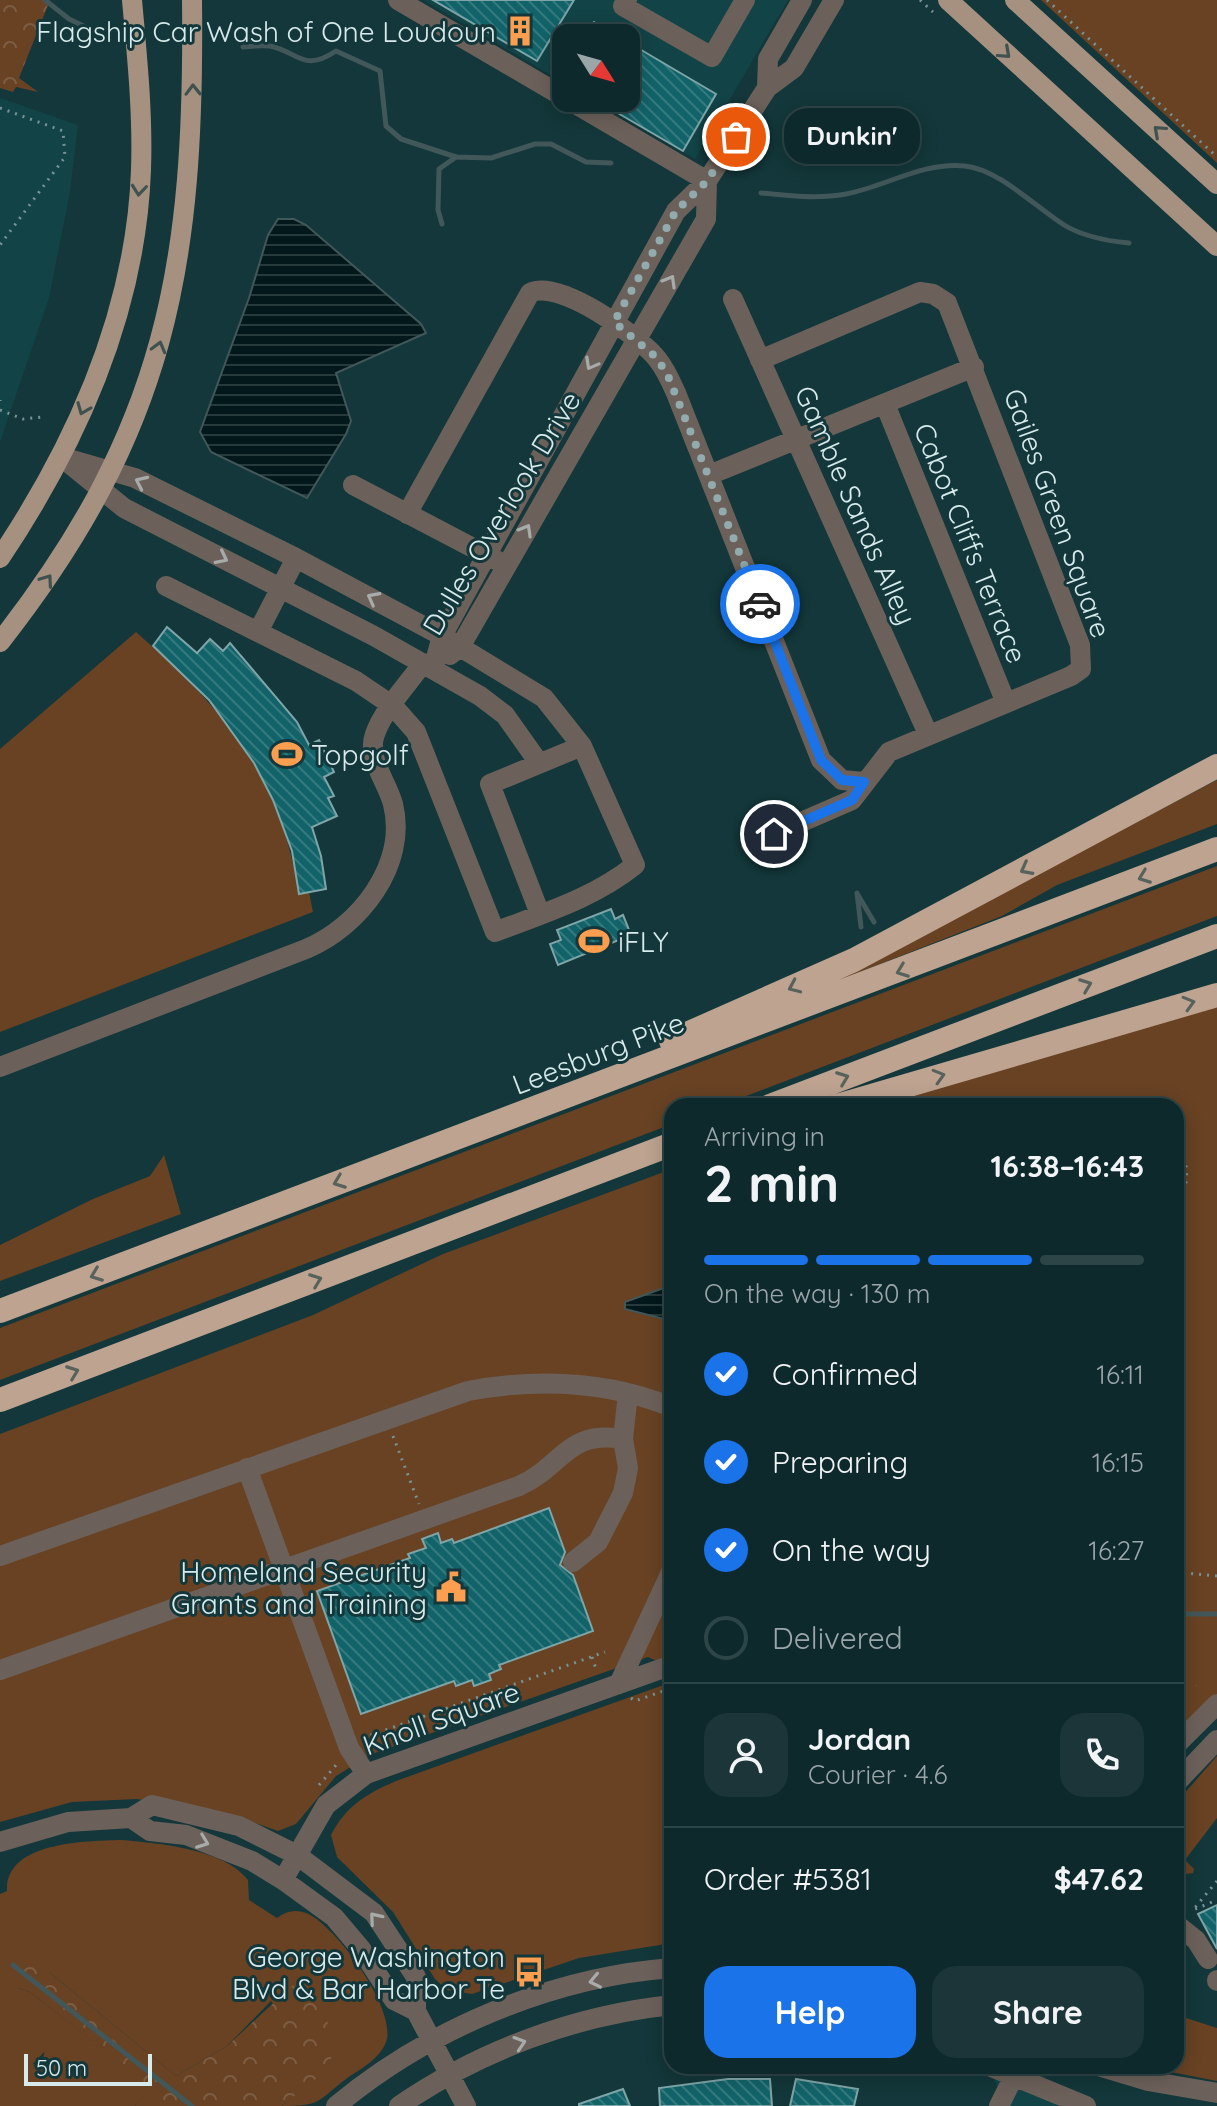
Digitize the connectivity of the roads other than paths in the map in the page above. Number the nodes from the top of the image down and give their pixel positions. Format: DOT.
graph roads {
  1 [pos="132,0"];
  2 [pos="192,0"];
  3 [pos="398,0"];
  4 [pos="627,0"];
  5 [pos="745,0"];
  6 [pos="802,0"];
  7 [pos="834,0"];
  8 [pos="948,0"];
  9 [pos="1015,0"];
  10 [pos="767,88"];
  11 [pos="707,181"];
  12 [pos="1217,184"];
  13 [pos="1217,246"];
  14 [pos="733,299"];
  15 [pos="614,322"];
  16 [pos="636,340"];
  17 [pos="760,360"];
  18 [pos="974,367"];
  19 [pos="885,404"];
  20 [pos="796,440"];
  21 [pos="62,457"];
  22 [pos="113,470"];
  23 [pos="709,475"];
  24 [pos="353,485"];
  25 [pos="101,493"];
  26 [pos="407,514"];
  27 [pos="486,555"];
  28 [pos="0,558"];
  29 [pos="296,558"];
  30 [pos="506,565"];
  31 [pos="166,586"];
  32 [pos="280,588"];
  33 [pos="258,632"];
  34 [pos="442,636"];
  35 [pos="0,642"];
  36 [pos="460,647"];
  37 [pos="428,666"];
  38 [pos="1006,703"];
  39 [pos="393,706"];
  40 [pos="928,734"];
  41 [pos="582,746"];
  42 [pos="539,763"];
  43 [pos="1217,766"];
  44 [pos="864,782"];
  45 [pos="751,844"];
  46 [pos="1217,849"];
  47 [pos="540,914"];
  48 [pos="1217,936"];
  49 [pos="1217,995"];
  50 [pos="0,1067"];
  51 [pos="791,1098"];
  52 [pos="864,1098"];
  53 [pos="664,1147"];
  54 [pos="412,1155"];
  55 [pos="664,1159"];
  56 [pos="467,1222"];
  57 [pos="0,1311"];
  58 [pos="628,1393"];
  59 [pos="0,1400"];
  60 [pos="664,1404"];
  61 [pos="623,1439"];
  62 [pos="247,1468"];
  63 [pos="0,1556"];
  64 [pos="573,1562"];
  65 [pos="283,1569"];
  66 [pos="664,1587"];
  67 [pos="664,1668"];
  68 [pos="0,1670"];
  69 [pos="619,1684"];
  70 [pos="1217,1704"];
  71 [pos="1184,1737"];
  72 [pos="1217,1740"];
  73 [pos="366,1774"];
  74 [pos="1184,1775"];
  75 [pos="131,1818"];
  76 [pos="0,1842"];
  77 [pos="297,1855"];
  78 [pos="283,1880"];
  79 [pos="1184,1930"];
  80 [pos="1208,1959"];
  81 [pos="664,1969"];
  82 [pos="664,2007"];
  83 [pos="416,2011"];
  84 [pos="430,2042"];
  85 [pos="1012,2074"];
  86 [pos="1022,2074"];
  87 [pos="1125,2074"];
  88 [pos="449,2075"];
  89 [pos="1217,2093"];
  90 [pos="336,2106"];
  91 [pos="399,2106"];
  92 [pos="466,2106"];
  93 [pos="999,2106"];
  94 [pos="1086,2106"];
  1 -- 21 [label="main road, one-way"];
  22 -- 2 [label="main road, one-way"];
  3 -- 11 [label="street"];
  4 -- 5 [label="street"];
  6 -- 10 [label="street, Dulles Overlook Drive"];
  7 -- 10 [label="street, Dulles Overlook Drive"];
  8 -- 13 [label="main road, one-way"];
  12 -- 9 [label="main road, one-way"];
  10 -- 11 [label="street, Dulles Overlook Drive"];
  11 -- 15 [label="street, Dulles Overlook Drive"];
  16 -- 11 [label="street, Dulles Overlook Drive, one-way"];
  14 -- 17 [label="street, Gamble Sands Alley"];
  15 -- 16 [label="street"];
  15 -- 26 [label="street"];
  15 -- 27 [label="street, Dulles Overlook Drive, one-way"];
  16 -- 23 [label="street"];
  30 -- 16 [label="street, Dulles Overlook Drive, one-way"];
  17 -- 18 [label="street, Gailes Green Square"];
  17 -- 20 [label="street, Gamble Sands Alley"];
  18 -- 19 [label="street"];
  18 -- 38 [label="street, Gailes Green Square"];
  19 -- 20 [label="street"];
  19 -- 38 [label="street, Cabot Cliffs Terrace"];
  20 -- 23 [label="street"];
  20 -- 40 [label="street, Gamble Sands Alley"];
  21 -- 22 [label="street"];
  21 -- 25 [label="street"];
  21 -- 28 [label="main road"];
  22 -- 25 [label="main road"];
  29 -- 22 [label="street, one-way"];
  23 -- 44 [label="street"];
  24 -- 26 [label="street"];
  25 -- 32 [label="street, one-way"];
  35 -- 25 [label="main road, one-way"];
  26 -- 27 [label="street"];
  27 -- 30 [label="street"];
  27 -- 34 [label="street, Dulles Overlook Drive"];
  29 -- 32 [label="street"];
  34 -- 29 [label="street, one-way"];
  30 -- 36 [label="street, Dulles Overlook Drive"];
  31 -- 33 [label="street"];
  32 -- 33 [label="street"];
  32 -- 37 [label="street"];
  33 -- 39 [label="street"];
  34 -- 36 [label="street"];
  34 -- 37 [label="street, Dulles Overlook Drive"];
  36 -- 37 [label="street, Dulles Overlook Drive"];
  36 -- 41 [label="street"];
  37 -- 39 [label="street"];
  37 -- 42 [label="street"];
  38 -- 40 [label="street, Gailes Green Square"];
  39 -- 47 [label="street"];
  39 -- 50 [label="street"];
  40 -- 44 [label="street, Gailes Green Square"];
  41 -- 42 [label="street"];
  41 -- 47 [label="street"];
  42 -- 47 [label="street"];
  43 -- 54 [label="highway, one-way"];
  44 -- 45 [label="street, Gailes Green Square"];
  46 -- 54 [label="highway, Leesburg Pike, one-way"];
  51 -- 48 [label="highway, one-way"];
  52 -- 49 [label="highway, one-way"];
  53 -- 56 [label="highway"];
  54 -- 57 [label="highway, Leesburg Pike, one-way"];
  55 -- 56 [label="highway"];
  59 -- 56 [label="highway, one-way"];
  58 -- 60 [label="street"];
  58 -- 61 [label="street"];
  58 -- 62 [label="street"];
  61 -- 64 [label="street"];
  61 -- 65 [label="street"];
  62 -- 63 [label="street"];
  62 -- 65 [label="street"];
  65 -- 68 [label="street"];
  65 -- 73 [label="street"];
  66 -- 69 [label="street"];
  67 -- 69 [label="street, Knoll Square"];
  69 -- 73 [label="street, Knoll Square"];
  70 -- 71 [label="street"];
  72 -- 74 [label="street"];
  73 -- 77 [label="street, Knoll Square"];
  75 -- 76 [label="street"];
  75 -- 77 [label="street"];
  75 -- 78 [label="street, one-way"];
  77 -- 78 [label="street, Knoll Square"];
  83 -- 77 [label="street, one-way"];
  78 -- 83 [label="street"];
  79 -- 80 [label="street"];
  81 -- 84 [label="street, one-way"];
  88 -- 82 [label="street, one-way"];
  83 -- 84 [label="street"];
  84 -- 88 [label="street"];
  84 -- 90 [label="street"];
  85 -- 93 [label="street"];
  86 -- 94 [label="street"];
  87 -- 89 [label="street"];
  88 -- 91 [label="street"];
  88 -- 92 [label="street"];
}
